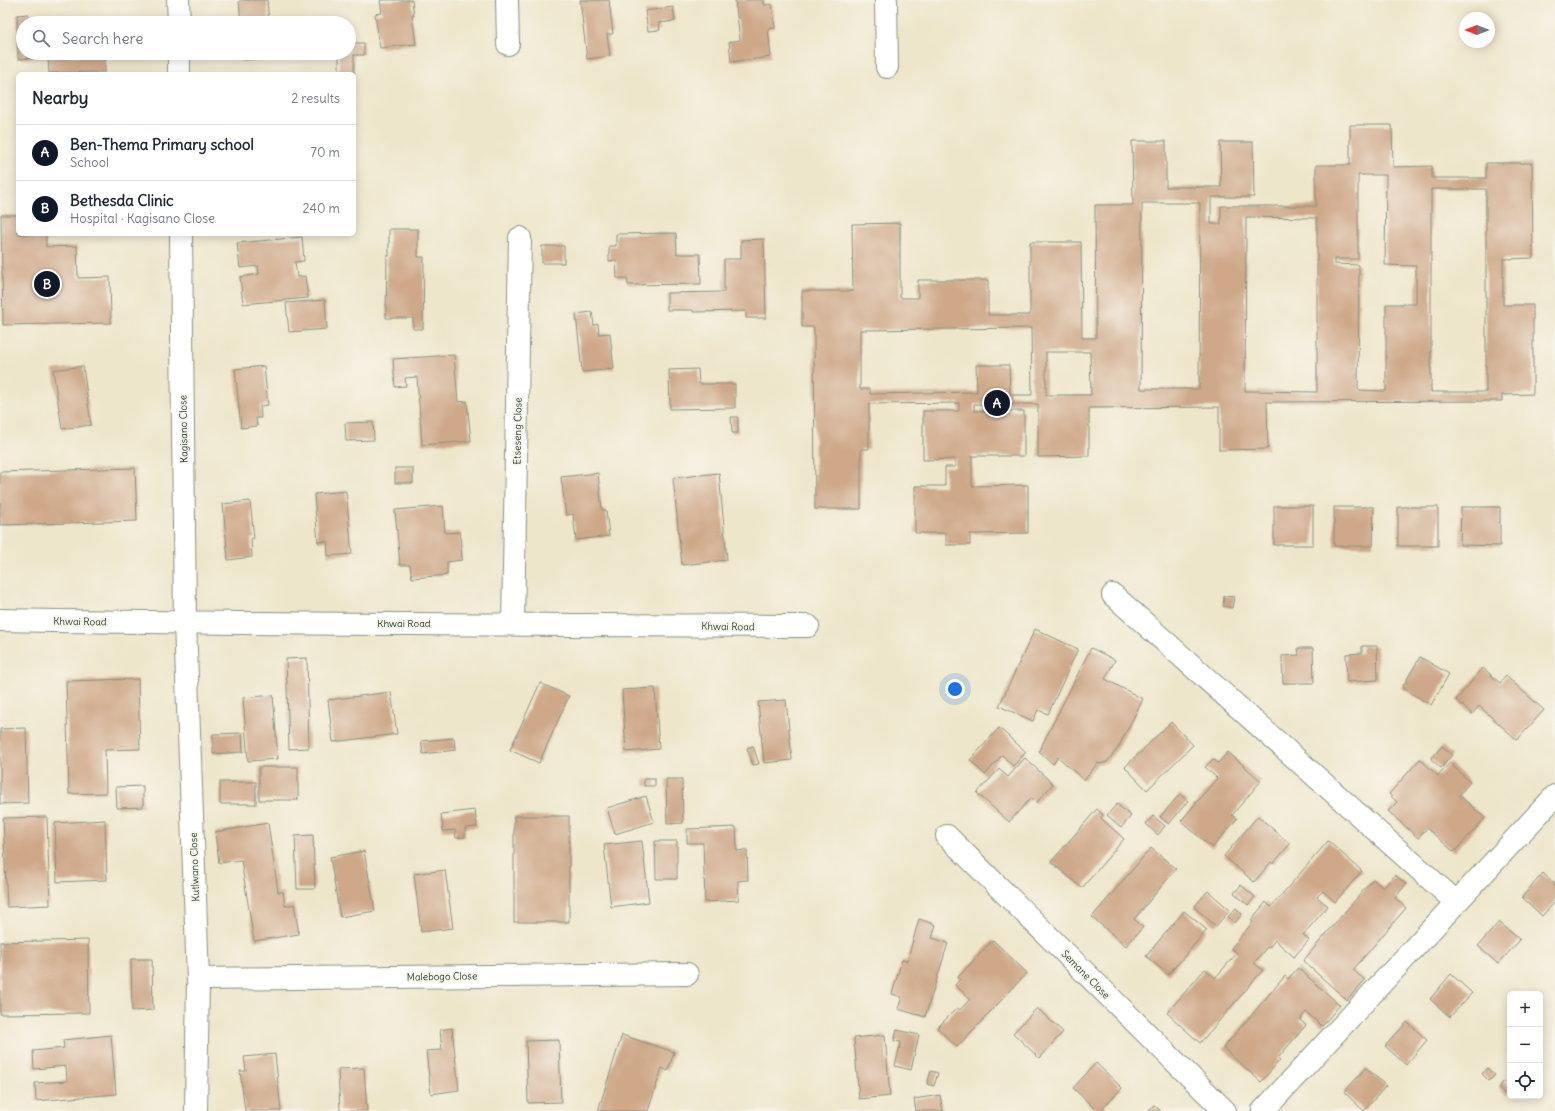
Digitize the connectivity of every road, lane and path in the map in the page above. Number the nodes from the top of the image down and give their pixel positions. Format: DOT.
graph roads {
  1 [pos="178,0"];
  2 [pos="507,0"];
  3 [pos="886,0"];
  4 [pos="179,16"];
  5 [pos="508,44"];
  6 [pos="179,60"];
  7 [pos="887,68"];
  8 [pos="179,72"];
  9 [pos="181,236"];
  10 [pos="520,238"];
  11 [pos="1113,595"];
  12 [pos="0,620"];
  13 [pos="185,623"];
  14 [pos="513,624"];
  15 [pos="808,626"];
  16 [pos="1555,796"];
  17 [pos="947,836"];
  18 [pos="1456,902"];
  19 [pos="687,974"];
  20 [pos="198,979"];
  21 [pos="196,1111"];
  22 [pos="1225,1111"];
  23 [pos="1263,1111"];
  1 -- 4 [label="street"];
  2 -- 5 [label="street"];
  3 -- 7 [label="street"];
  6 -- 8 [label="street"];
  9 -- 13 [label="street, Kagisano Close"];
  10 -- 14 [label="street, Etseseng Close"];
  11 -- 18 [label="street"];
  12 -- 13 [label="street, Khwai Road"];
  13 -- 14 [label="street, Khwai Road"];
  13 -- 20 [label="street, Kutlwano Close"];
  14 -- 15 [label="street, Khwai Road"];
  16 -- 18 [label="street"];
  17 -- 22 [label="street, Semane Close"];
  18 -- 23 [label="street"];
  19 -- 20 [label="street, Malebogo Close"];
  20 -- 21 [label="street, Kutlwano Close"];
}
